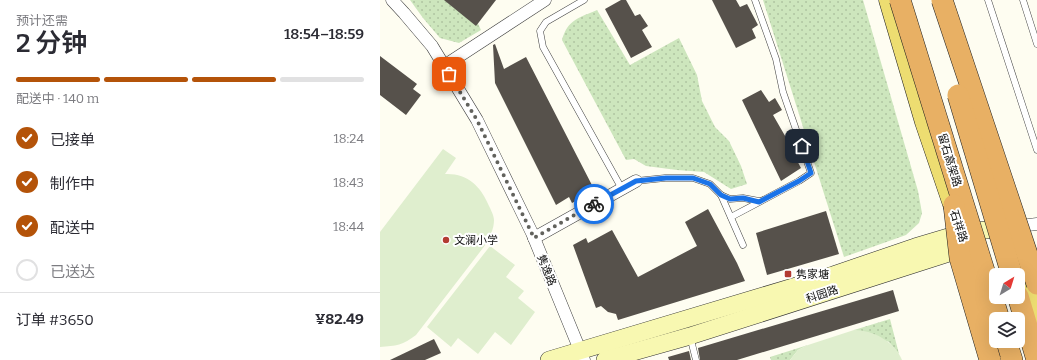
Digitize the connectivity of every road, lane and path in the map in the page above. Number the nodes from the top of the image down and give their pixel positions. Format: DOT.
graph roads {
  1 [pos="392,0"];
  2 [pos="545,0"];
  3 [pos="584,0"];
  4 [pos="756,0"];
  5 [pos="888,0"];
  6 [pos="900,0"];
  7 [pos="929,0"];
  8 [pos="942,0"];
  9 [pos="946,0"];
  10 [pos="988,0"];
  11 [pos="1023,0"];
  12 [pos="1037,44"];
  13 [pos="444,66"];
  14 [pos="1037,150"];
  15 [pos="949,157"];
  16 [pos="636,181"];
  17 [pos="622,189"];
  18 [pos="721,195"];
  19 [pos="759,202"];
  20 [pos="731,217"];
  21 [pos="1037,224"];
  22 [pos="1009,227"];
  23 [pos="534,238"];
  24 [pos="964,241"];
  25 [pos="743,245"];
  26 [pos="1010,268"];
  27 [pos="1037,284"];
  28 [pos="1020,304"];
  29 [pos="998,312"];
  30 [pos="1037,320"];
  31 [pos="690,336"];
  32 [pos="1008,348"];
  33 [pos="582,355"];
  34 [pos="549,360"];
  35 [pos="605,360"];
  36 [pos="696,360"];
  37 [pos="990,360"];
  38 [pos="1000,360"];
  39 [pos="1012,360"];
  40 [pos="1037,360"];
  1 -- 13 [label="street, 隽逸路"];
  2 -- 13 [label="street"];
  3 -- 17 [label="lane"];
  4 -- 19 [label="lane"];
  5 -- 24 [label="main road, 石祥路"];
  6 -- 15 [label="highway, 留石高架路, bridge"];
  7 -- 26 [label="highway, bridge"];
  8 -- 27 [label="highway, bridge"];
  9 -- 22 [label="main road"];
  10 -- 14 [label="lane"];
  11 -- 12 [label="lane"];
  13 -- 23 [label="street, 隽逸路"];
  15 -- 29 [label="highway, 留石高架路, bridge"];
  15 -- 37 [label="highway, bridge"];
  16 -- 17 [label="street"];
  16 -- 18 [label="lane"];
  17 -- 23 [label="street"];
  18 -- 19 [label="lane"];
  18 -- 20 [label="lane"];
  19 -- 20 [label="lane"];
  20 -- 25 [label="lane"];
  21 -- 22 [label="street, 科园路"];
  22 -- 24 [label="street, 科园路"];
  22 -- 30 [label="main road"];
  23 -- 33 [label="street, 隽逸路"];
  24 -- 31 [label="street, 科园路"];
  24 -- 33 [label="street, 科园路"];
  24 -- 38 [label="main road, 石祥路"];
  28 -- 40 [label="highway"];
  31 -- 35 [label="street, 科园路"];
  31 -- 36 [label="lane"];
  32 -- 39 [label="highway"];
  33 -- 34 [label="street, 科园路"];
}
